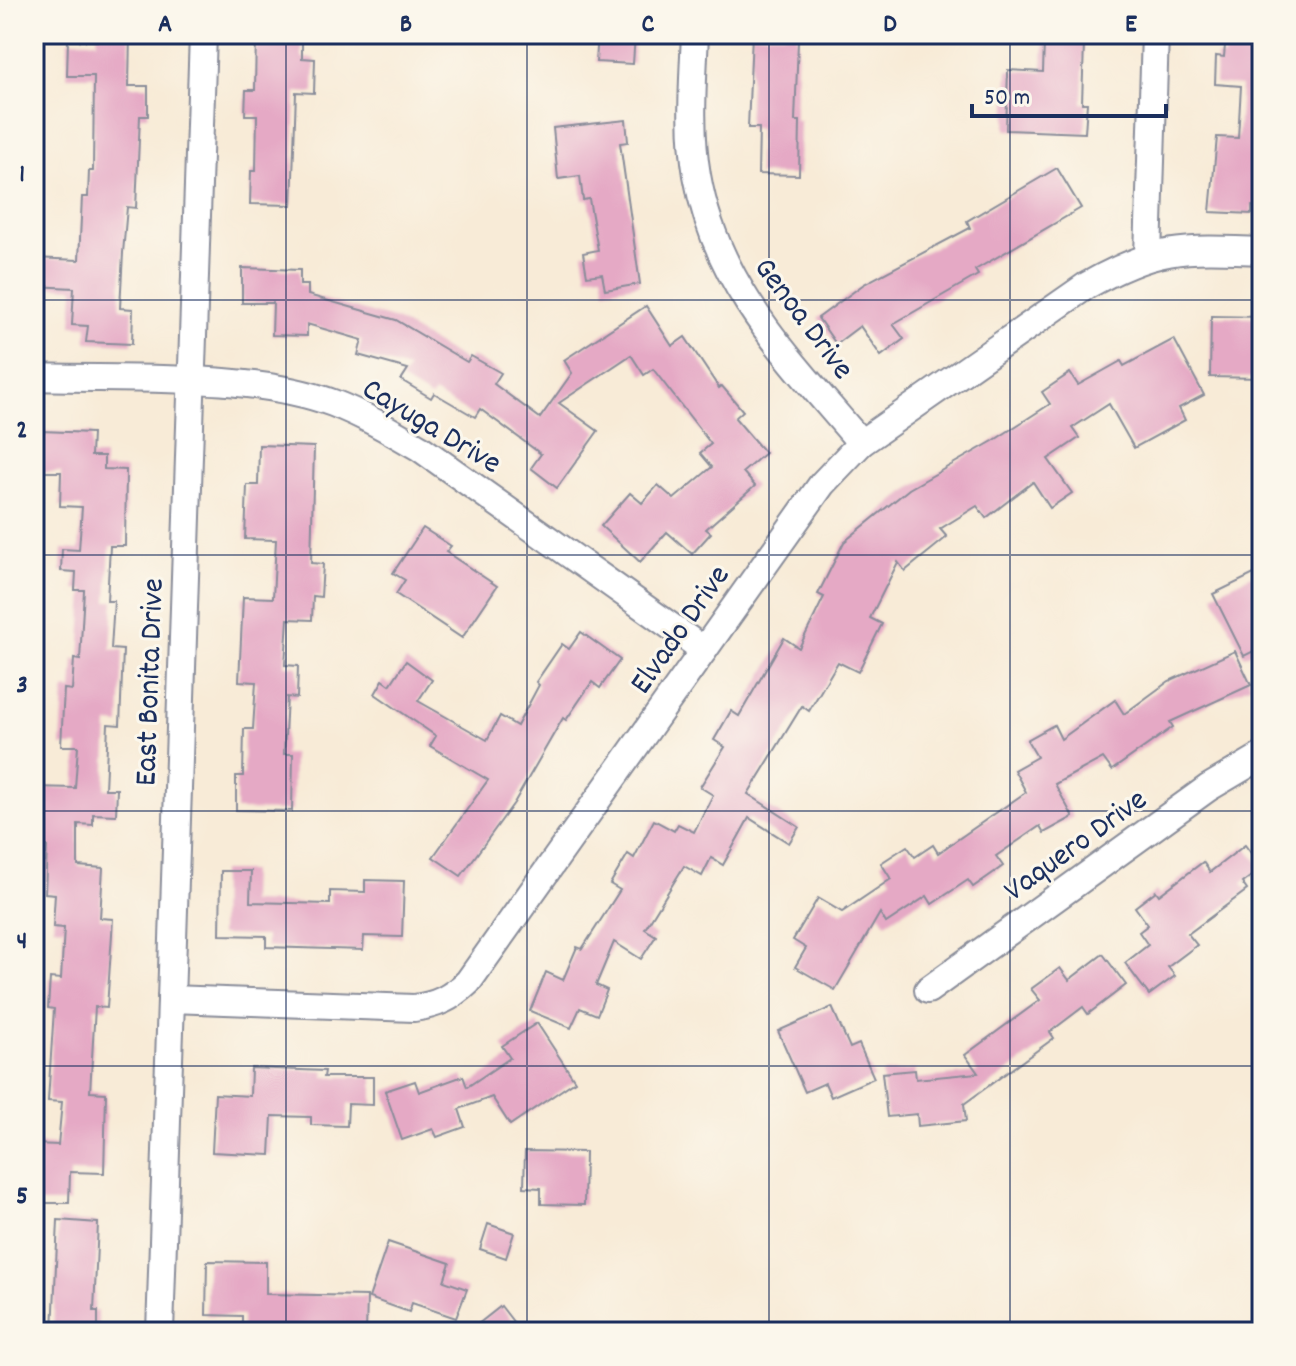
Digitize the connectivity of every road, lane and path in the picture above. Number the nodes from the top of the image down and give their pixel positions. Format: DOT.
graph roads {
  1 [pos="203,34"];
  2 [pos="695,34"];
  3 [pos="1155,34"];
  4 [pos="1262,251"];
  5 [pos="1148,256"];
  6 [pos="34,377"];
  7 [pos="191,382"];
  8 [pos="861,443"];
  9 [pos="704,650"];
  10 [pos="1262,756"];
  11 [pos="928,990"];
  12 [pos="171,999"];
  13 [pos="160,1332"];
  1 -- 7 [label="street, East Bonita Drive"];
  2 -- 8 [label="street, Genoa Drive"];
  3 -- 5 [label="street"];
  4 -- 5 [label="street, Elvado Drive"];
  5 -- 8 [label="street, Elvado Drive"];
  6 -- 7 [label="street, Cayuga Drive"];
  7 -- 9 [label="street, Cayuga Drive"];
  7 -- 12 [label="street, East Bonita Drive"];
  8 -- 9 [label="street, Elvado Drive"];
  9 -- 12 [label="street, Elvado Drive"];
  10 -- 11 [label="street, Vaquero Drive"];
  12 -- 13 [label="street, East Bonita Drive"];
}
